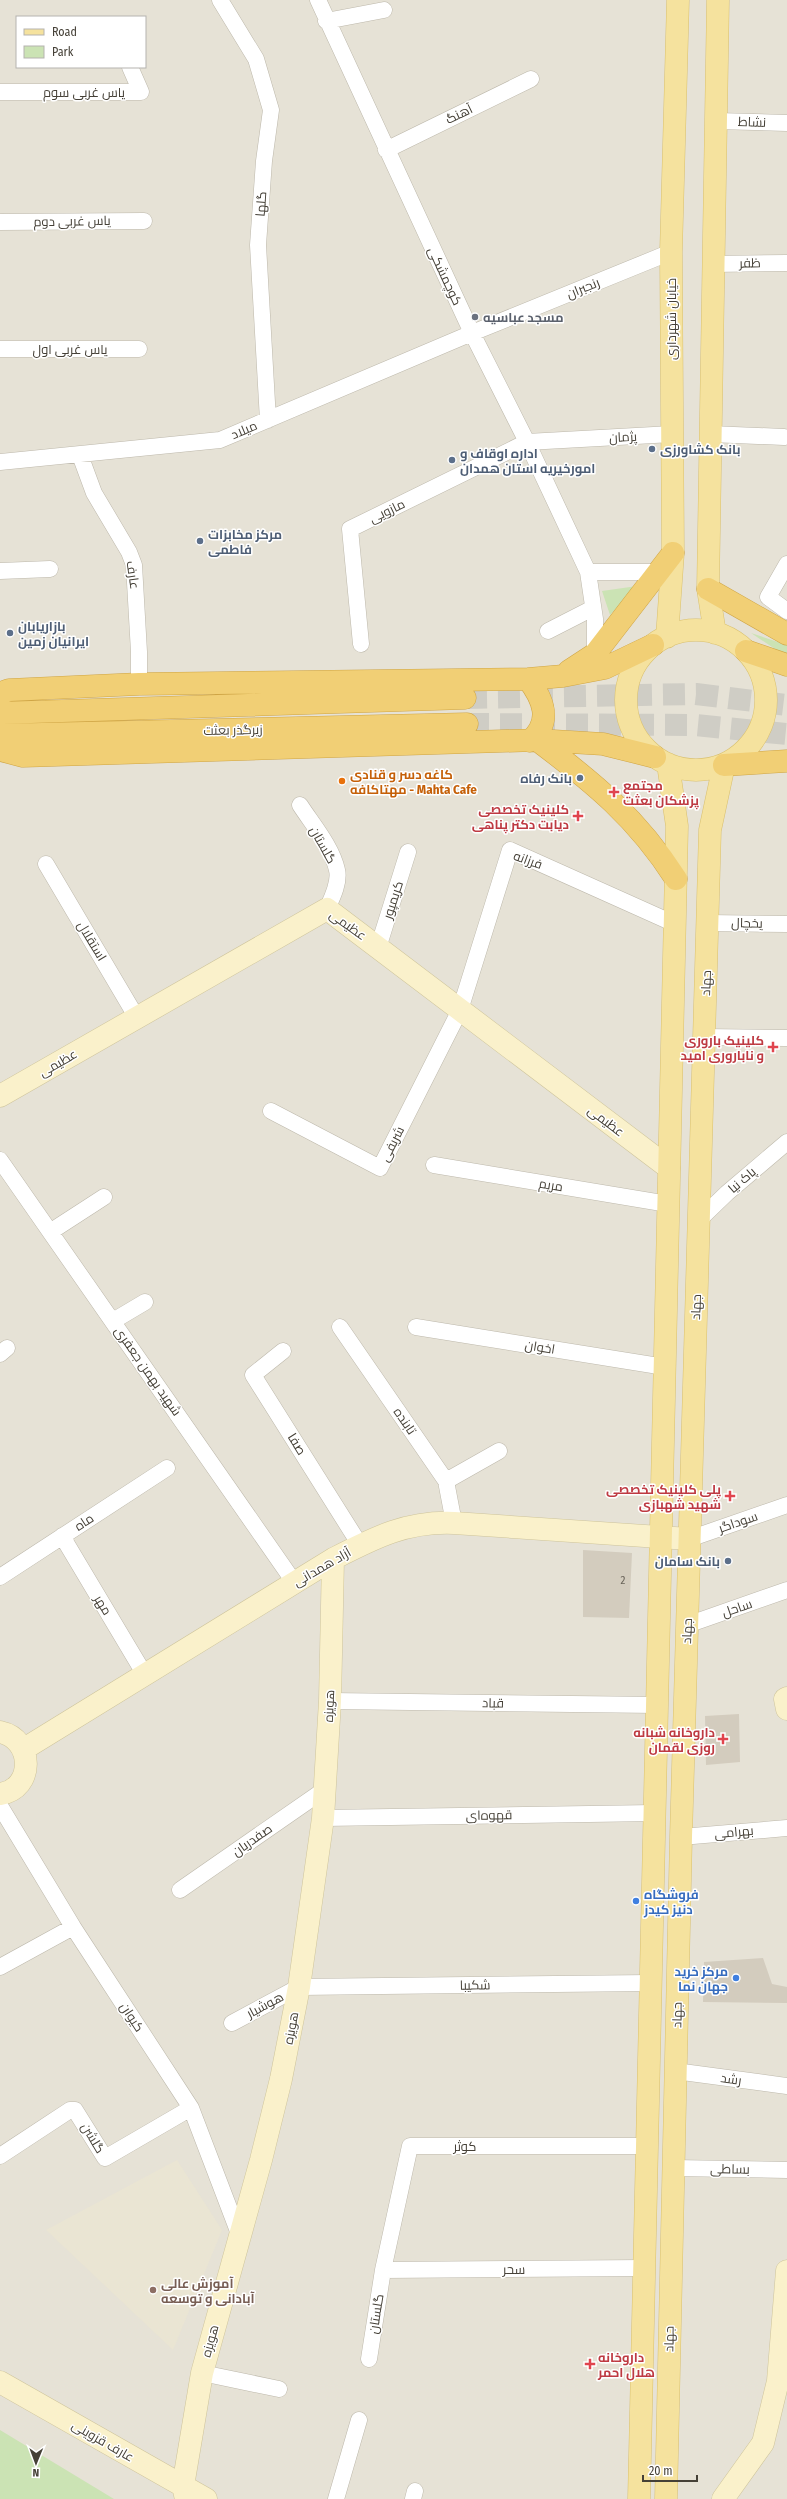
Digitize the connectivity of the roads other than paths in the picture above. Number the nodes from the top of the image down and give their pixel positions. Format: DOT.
graph roads {
  1 [pos="220,0"];
  2 [pos="318,0"];
  3 [pos="678,0"];
  4 [pos="718,0"];
  5 [pos="384,10"];
  6 [pos="326,21"];
  7 [pos="130,68"];
  8 [pos="531,79"];
  9 [pos="0,92"];
  10 [pos="716,121"];
  11 [pos="787,123"];
  12 [pos="386,150"];
  13 [pos="144,220"];
  14 [pos="0,222"];
  15 [pos="671,252"];
  16 [pos="787,263"];
  17 [pos="714,264"];
  18 [pos="472,333"];
  19 [pos="139,349"];
  20 [pos="0,350"];
  21 [pos="268,420"];
  22 [pos="672,434"];
  23 [pos="710,434"];
  24 [pos="784,437"];
  25 [pos="527,442"];
  26 [pos="80,455"];
  27 [pos="0,462"];
  28 [pos="673,553"];
  29 [pos="787,564"];
  30 [pos="50,569"];
  31 [pos="0,571"];
  32 [pos="588,572"];
  33 [pos="660,572"];
  34 [pos="708,589"];
  35 [pos="593,608"];
  36 [pos="787,611"];
  37 [pos="548,631"];
  38 [pos="716,633"];
  39 [pos="787,634"];
  40 [pos="660,641"];
  41 [pos="361,644"];
  42 [pos="746,651"];
  43 [pos="594,654"];
  44 [pos="787,665"];
  45 [pos="563,676"];
  46 [pos="528,679"];
  47 [pos="139,684"];
  48 [pos="0,693"];
  49 [pos="465,698"];
  50 [pos="0,713"];
  51 [pos="467,724"];
  52 [pos="0,735"];
  53 [pos="534,740"];
  54 [pos="0,750"];
  55 [pos="662,761"];
  56 [pos="787,761"];
  57 [pos="724,765"];
  58 [pos="300,805"];
  59 [pos="408,852"];
  60 [pos="46,864"];
  61 [pos="676,879"];
  62 [pos="327,909"];
  63 [pos="707,923"];
  64 [pos="675,924"];
  65 [pos="787,924"];
  66 [pos="378,948"];
  67 [pos="460,1010"];
  68 [pos="137,1018"];
  69 [pos="704,1037"];
  70 [pos="787,1038"];
  71 [pos="0,1096"];
  72 [pos="271,1111"];
  73 [pos="787,1142"];
  74 [pos="0,1160"];
  75 [pos="434,1165"];
  76 [pos="669,1168"];
  77 [pos="104,1198"];
  78 [pos="668,1204"];
  79 [pos="699,1220"];
  80 [pos="50,1232"];
  81 [pos="144,1302"];
  82 [pos="113,1321"];
  83 [pos="340,1327"];
  84 [pos="416,1327"];
  85 [pos="283,1351"];
  86 [pos="665,1367"];
  87 [pos="499,1451"];
  88 [pos="167,1468"];
  89 [pos="446,1481"];
  90 [pos="787,1505"];
  91 [pos="454,1523"];
  92 [pos="62,1536"];
  93 [pos="661,1536"];
  94 [pos="690,1539"];
  95 [pos="360,1545"];
  96 [pos="333,1559"];
  97 [pos="0,1577"];
  98 [pos="294,1582"];
  99 [pos="787,1590"];
  100 [pos="687,1625"];
  101 [pos="145,1674"];
  102 [pos="330,1701"];
  103 [pos="657,1705"];
  104 [pos="0,1732"];
  105 [pos="24,1749"];
  106 [pos="324,1790"];
  107 [pos="0,1794"];
  108 [pos="0,1806"];
  109 [pos="654,1813"];
  110 [pos="323,1818"];
  111 [pos="787,1828"];
  112 [pos="681,1837"];
  113 [pos="180,1890"];
  114 [pos="73,1927"];
  115 [pos="0,1967"];
  116 [pos="650,1983"];
  117 [pos="299,1987"];
  118 [pos="232,2023"];
  119 [pos="676,2071"];
  120 [pos="787,2086"];
  121 [pos="191,2108"];
  122 [pos="647,2146"];
  123 [pos="0,2156"];
  124 [pos="673,2168"];
  125 [pos="787,2170"];
  126 [pos="240,2239"];
  127 [pos="644,2268"];
  128 [pos="383,2270"];
  129 [pos="787,2271"];
  130 [pos="369,2359"];
  131 [pos="202,2373"];
  132 [pos="782,2380"];
  133 [pos="0,2382"];
  134 [pos="279,2389"];
  135 [pos="360,2420"];
  136 [pos="185,2492"];
  137 [pos="206,2499"];
  138 [pos="336,2499"];
  139 [pos="639,2499"];
  140 [pos="666,2499"];
  141 [pos="722,2499"];
  1 -- 21 [label="street, گلها"];
  2 -- 6 [label="street, کوچمشکی"];
  3 -- 15 [label="main road, خیابان شهرداری"];
  4 -- 10 [label="main road"];
  5 -- 6 [label="street"];
  6 -- 12 [label="street, کوچمشکی"];
  7 -- 9 [label="street, یاس غربی سوم"];
  8 -- 12 [label="street, آهنگ"];
  10 -- 11 [label="street, نشاط"];
  10 -- 17 [label="main road"];
  12 -- 18 [label="street, کوچمشکی"];
  13 -- 14 [label="street, یاس غربی دوم"];
  15 -- 18 [label="street, رنجبران"];
  15 -- 22 [label="main road, خیابان شهرداری"];
  16 -- 17 [label="street, ظفر"];
  17 -- 23 [label="main road"];
  18 -- 21 [label="street, میلاد"];
  18 -- 25 [label="street, کوچمشکی"];
  19 -- 20 [label="street, یاس غربی اول"];
  21 -- 26 [label="street, میلاد"];
  22 -- 25 [label="street, پژمان"];
  22 -- 28 [label="main road, خیابان شهرداری"];
  23 -- 24 [label="street"];
  23 -- 34 [label="main road"];
  25 -- 32 [label="street, کوچمشکی"];
  25 -- 41 [label="street, مازویی"];
  26 -- 27 [label="street, میلاد"];
  26 -- 47 [label="street, عارف"];
  28 -- 33 [label="highway"];
  28 -- 40 [label="main road, خیابان شهرداری"];
  29 -- 36 [label="street"];
  30 -- 31 [label="street"];
  32 -- 33 [label="street"];
  32 -- 35 [label="street, کوچمشکی"];
  33 -- 43 [label="highway"];
  34 -- 38 [label="main road"];
  34 -- 39 [label="highway"];
  35 -- 37 [label="street"];
  35 -- 43 [label="street, کوچمشکی"];
  38 -- 40 [label="main road"];
  38 -- 42 [label="main road"];
  40 -- 45 [label="highway"];
  40 -- 55 [label="main road"];
  42 -- 44 [label="highway"];
  42 -- 57 [label="main road"];
  43 -- 45 [label="highway"];
  45 -- 46 [label="highway"];
  46 -- 47 [label="highway"];
  46 -- 53 [label="highway"];
  47 -- 48 [label="highway"];
  49 -- 50 [label="highway, زیرگذر بعثت"];
  51 -- 52 [label="highway, زیرگذر بعثت"];
  53 -- 54 [label="highway"];
  53 -- 55 [label="highway"];
  53 -- 61 [label="highway"];
  55 -- 57 [label="main road"];
  55 -- 61 [label="main road, جهاد"];
  56 -- 57 [label="highway"];
  57 -- 63 [label="main road, جهاد"];
  58 -- 62 [label="street, گلستان"];
  59 -- 66 [label="street, کریمپور"];
  60 -- 68 [label="street, استقلال"];
  61 -- 64 [label="main road, جهاد"];
  62 -- 66 [label="street, عظیمی"];
  62 -- 68 [label="street, عظیمی"];
  63 -- 65 [label="street, یخچال"];
  63 -- 69 [label="main road, جهاد"];
  64 -- 67 [label="street, فرزانه"];
  64 -- 76 [label="main road, جهاد"];
  66 -- 67 [label="street, عظیمی"];
  67 -- 72 [label="street, شریفی"];
  67 -- 76 [label="street, عظیمی"];
  68 -- 71 [label="street, عظیمی"];
  69 -- 70 [label="street"];
  69 -- 79 [label="main road, جهاد"];
  73 -- 79 [label="street, پاک نیا"];
  74 -- 80 [label="street, شهید بهمن جعفری"];
  75 -- 78 [label="street, مریم"];
  76 -- 78 [label="main road, جهاد"];
  77 -- 80 [label="street"];
  78 -- 86 [label="main road, جهاد"];
  79 -- 94 [label="main road, جهاد"];
  80 -- 82 [label="street, شهید بهمن جعفری"];
  81 -- 82 [label="street"];
  82 -- 98 [label="street, شهید بهمن جعفری"];
  83 -- 89 [label="street, تابنده"];
  84 -- 86 [label="street, اخوان"];
  85 -- 95 [label="street, صفا"];
  86 -- 93 [label="main road, جهاد"];
  87 -- 89 [label="street"];
  88 -- 92 [label="street, ماه"];
  89 -- 91 [label="street, تابنده"];
  90 -- 94 [label="street, سوداگر"];
  91 -- 93 [label="street, آزاد همدانی"];
  91 -- 95 [label="street, آزاد همدانی"];
  92 -- 97 [label="street, ماه"];
  92 -- 101 [label="street, مهر"];
  93 -- 94 [label="street, آزاد همدانی"];
  93 -- 103 [label="main road, جهاد"];
  94 -- 100 [label="main road, جهاد"];
  95 -- 96 [label="street, آزاد همدانی"];
  96 -- 98 [label="street, آزاد همدانی"];
  96 -- 102 [label="street, هویزه"];
  98 -- 101 [label="street, آزاد همدانی"];
  99 -- 100 [label="street, ساحل"];
  100 -- 112 [label="main road, جهاد"];
  101 -- 105 [label="street, آزاد همدانی"];
  102 -- 103 [label="street, قباد"];
  102 -- 106 [label="street, هویزه"];
  103 -- 109 [label="main road, جهاد"];
  104 -- 105 [label="street"];
  105 -- 107 [label="street"];
  106 -- 110 [label="street, هویزه"];
  106 -- 113 [label="street, صفدریان"];
  108 -- 114 [label="street, کیوان"];
  109 -- 110 [label="street, قهوه‌ای"];
  109 -- 116 [label="main road, جهاد"];
  110 -- 117 [label="street, هویزه"];
  111 -- 112 [label="street, بهرامی"];
  112 -- 119 [label="main road, جهاد"];
  114 -- 115 [label="street"];
  114 -- 121 [label="street, کیوان"];
  116 -- 117 [label="street, شکیبا"];
  116 -- 122 [label="main road, جهاد"];
  117 -- 118 [label="street, هوشیار"];
  117 -- 126 [label="street, هویزه"];
  119 -- 120 [label="street, رشد"];
  119 -- 124 [label="main road, جهاد"];
  121 -- 123 [label="street, گلشن"];
  121 -- 126 [label="street, کیوان"];
  122 -- 127 [label="main road, جهاد"];
  122 -- 128 [label="street, کوثر"];
  124 -- 125 [label="street, بساطی"];
  124 -- 140 [label="main road, جهاد"];
  126 -- 131 [label="street, هویزه"];
  127 -- 128 [label="street, سحر"];
  127 -- 139 [label="main road, جهاد"];
  128 -- 130 [label="street, گلستان"];
  129 -- 132 [label="street"];
  131 -- 134 [label="street"];
  131 -- 136 [label="street, هویزه"];
  132 -- 141 [label="street"];
  133 -- 136 [label="street, عارف قزوینی"];
  135 -- 138 [label="street"];
  136 -- 137 [label="street, عارف قزوینی"];
}
